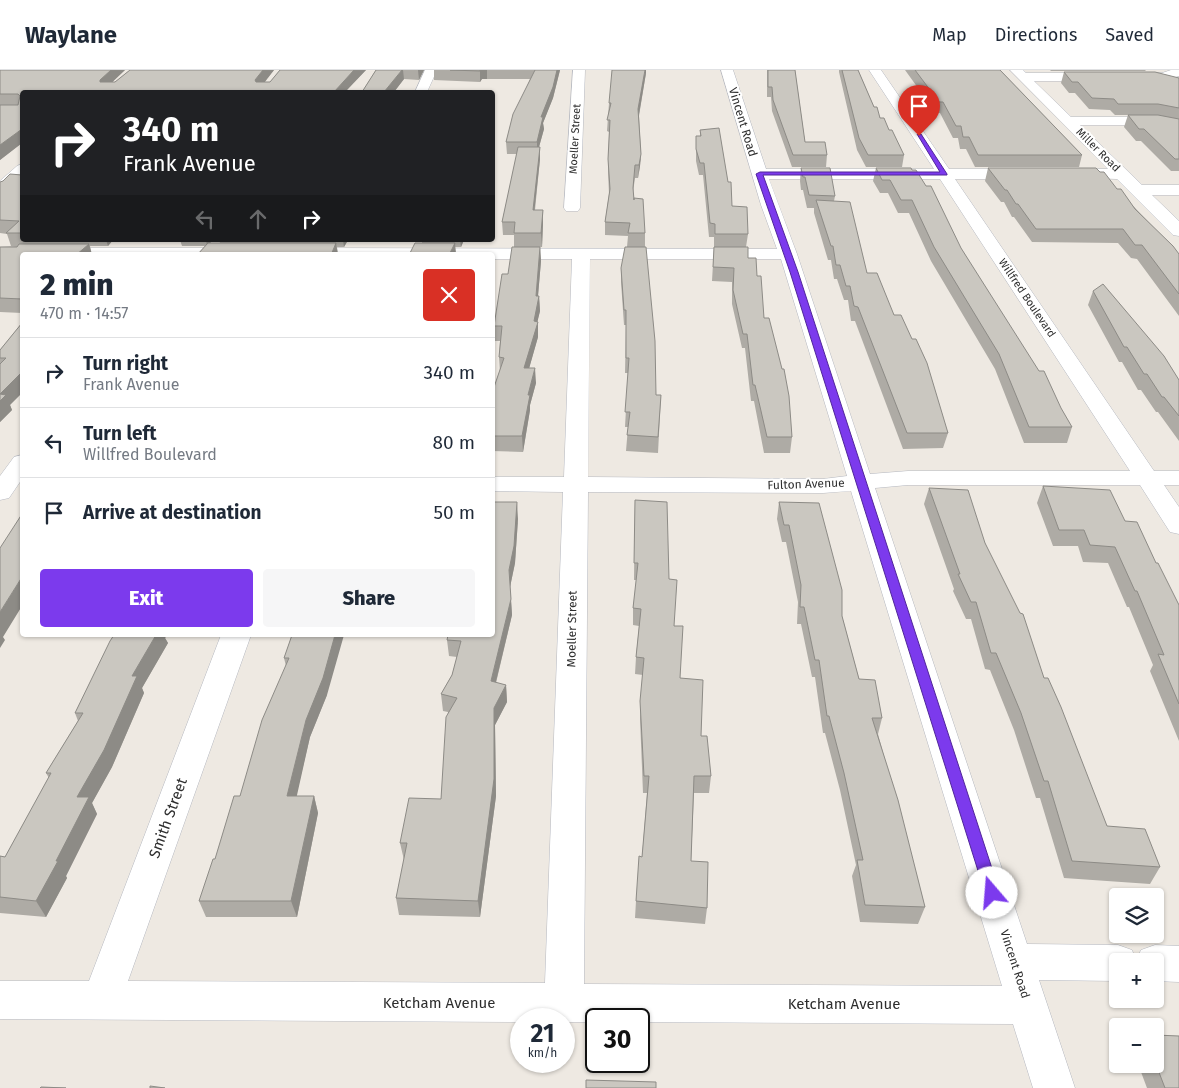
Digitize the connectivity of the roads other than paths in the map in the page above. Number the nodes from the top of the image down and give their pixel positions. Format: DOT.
graph roads {
  1 [pos="430,70"];
  2 [pos="579,70"];
  3 [pos="727,70"];
  4 [pos="875,70"];
  5 [pos="1176,70"];
  6 [pos="1020,73"];
  7 [pos="422,90"];
  8 [pos="1068,121"];
  9 [pos="1179,125"];
  10 [pos="20,170"];
  11 [pos="0,171"];
  12 [pos="20,171"];
  13 [pos="760,174"];
  14 [pos="944,174"];
  15 [pos="1122,174"];
  16 [pos="0,189"];
  17 [pos="1138,190"];
  18 [pos="1179,190"];
  19 [pos="572,208"];
  20 [pos="1179,231"];
  21 [pos="147,247"];
  22 [pos="20,252"];
  23 [pos="24,252"];
  24 [pos="163,252"];
  25 [pos="0,253"];
  26 [pos="495,254"];
  27 [pos="581,254"];
  28 [pos="788,254"];
  29 [pos="20,465"];
  30 [pos="1147,478"];
  31 [pos="1179,478"];
  32 [pos="861,482"];
  33 [pos="495,484"];
  34 [pos="576,485"];
  35 [pos="7,486"];
  36 [pos="1179,526"];
  37 [pos="235,637"];
  38 [pos="1014,962"];
  39 [pos="1109,963"];
  40 [pos="1164,963"];
  41 [pos="1179,964"];
  42 [pos="0,1000"];
  43 [pos="101,1001"];
  44 [pos="564,1003"];
  45 [pos="1028,1005"];
  46 [pos="1054,1088"];
  1 -- 7 [label="street"];
  2 -- 19 [label="street, Moeller Street"];
  3 -- 13 [label="street, Vincent Road"];
  4 -- 14 [label="street, Willfred Boulevard"];
  5 -- 6 [label="street"];
  6 -- 8 [label="street, Miller Road"];
  8 -- 9 [label="street"];
  8 -- 15 [label="street, Miller Road"];
  10 -- 11 [label="street"];
  12 -- 16 [label="street"];
  13 -- 14 [label="street"];
  13 -- 28 [label="street, Vincent Road"];
  14 -- 15 [label="street"];
  14 -- 30 [label="street, Willfred Boulevard"];
  15 -- 17 [label="street, Miller Road"];
  17 -- 18 [label="street"];
  17 -- 20 [label="street, Miller Road"];
  21 -- 23 [label="street"];
  21 -- 24 [label="street"];
  22 -- 25 [label="street"];
  26 -- 27 [label="street"];
  27 -- 28 [label="street"];
  27 -- 34 [label="street, Moeller Street"];
  28 -- 32 [label="street, Vincent Road"];
  29 -- 35 [label="street"];
  30 -- 31 [label="street, Fulton Avenue"];
  30 -- 32 [label="street, Fulton Avenue"];
  30 -- 36 [label="street, Willfred Boulevard"];
  32 -- 34 [label="street, Fulton Avenue"];
  32 -- 38 [label="street, Vincent Road"];
  33 -- 34 [label="street, Fulton Avenue"];
  34 -- 44 [label="street, Moeller Street"];
  37 -- 43 [label="street, Smith Street"];
  38 -- 39 [label="street"];
  38 -- 45 [label="street, Vincent Road"];
  40 -- 41 [label="street"];
  42 -- 43 [label="street, Ketcham Avenue"];
  43 -- 44 [label="street, Ketcham Avenue"];
  44 -- 45 [label="street, Ketcham Avenue"];
  45 -- 46 [label="street, Vincent Road"];
}
